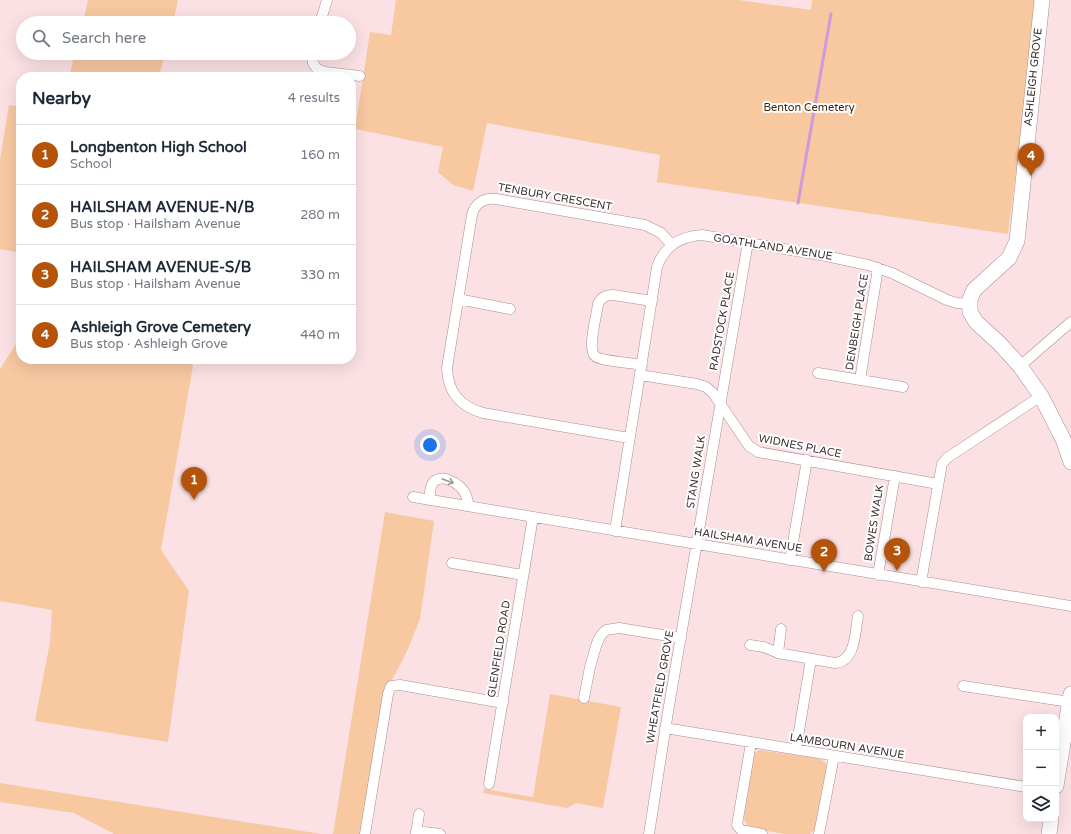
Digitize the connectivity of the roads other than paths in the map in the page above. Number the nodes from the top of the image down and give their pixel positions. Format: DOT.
graph roads {
  1 [pos="326,0"];
  2 [pos="1042,0"];
  3 [pos="322,16"];
  4 [pos="313,60"];
  5 [pos="334,72"];
  6 [pos="356,75"];
  7 [pos="360,76"];
  8 [pos="748,242"];
  9 [pos="672,244"];
  10 [pos="878,268"];
  11 [pos="458,299"];
  12 [pos="652,302"];
  13 [pos="969,304"];
  14 [pos="510,309"];
  15 [pos="1071,322"];
  16 [pos="1020,366"];
  17 [pos="641,370"];
  18 [pos="818,373"];
  19 [pos="860,380"];
  20 [pos="902,386"];
  21 [pos="1041,396"];
  22 [pos="720,404"];
  23 [pos="1067,437"];
  24 [pos="629,438"];
  25 [pos="807,460"];
  26 [pos="1071,462"];
  27 [pos="894,476"];
  28 [pos="938,484"];
  29 [pos="412,497"];
  30 [pos="429,500"];
  31 [pos="469,506"];
  32 [pos="533,517"];
  33 [pos="614,531"];
  34 [pos="696,544"];
  35 [pos="790,560"];
  36 [pos="452,563"];
  37 [pos="523,575"];
  38 [pos="878,575"];
  39 [pos="922,582"];
  40 [pos="1071,606"];
  41 [pos="858,616"];
  42 [pos="781,629"];
  43 [pos="681,638"];
  44 [pos="750,645"];
  45 [pos="778,653"];
  46 [pos="811,659"];
  47 [pos="963,686"];
  48 [pos="584,698"];
  49 [pos="1070,698"];
  50 [pos="502,703"];
  51 [pos="665,728"];
  52 [pos="751,743"];
  53 [pos="796,750"];
  54 [pos="834,756"];
  55 [pos="1059,767"];
  56 [pos="489,784"];
  57 [pos="1023,787"];
  58 [pos="419,814"];
  59 [pos="1051,822"];
  60 [pos="416,832"];
  61 [pos="365,834"];
  62 [pos="440,834"];
  63 [pos="649,834"];
  64 [pos="762,834"];
  65 [pos="819,834"];
  66 [pos="1049,834"];
  1 -- 3 [label="street"];
  2 -- 13 [label="street, ASHLEIGH GROVE"];
  4 -- 5 [label="street"];
  6 -- 7 [label="street"];
  8 -- 9 [label="street, GOATHLAND AVENUE"];
  8 -- 10 [label="street, GOATHLAND AVENUE"];
  8 -- 22 [label="street, RADSTOCK PLACE"];
  9 -- 11 [label="street, TENBURY CRESCENT"];
  9 -- 12 [label="street"];
  10 -- 13 [label="street, GOATHLAND AVENUE"];
  10 -- 19 [label="street, DENBEIGH PLACE"];
  11 -- 14 [label="street"];
  11 -- 24 [label="street, TENBURY CRESCENT"];
  12 -- 17 [label="street"];
  12 -- 17 [label="street, WIDNES PLACE"];
  13 -- 16 [label="street"];
  15 -- 16 [label="street"];
  16 -- 21 [label="street"];
  17 -- 22 [label="street, WIDNES PLACE"];
  17 -- 24 [label="street"];
  18 -- 19 [label="street, DENBEIGH PLACE"];
  19 -- 20 [label="street, DENBEIGH PLACE"];
  21 -- 23 [label="street"];
  21 -- 28 [label="street"];
  22 -- 25 [label="street, WIDNES PLACE"];
  22 -- 34 [label="street, STANG WALK"];
  23 -- 26 [label="street"];
  24 -- 33 [label="street"];
  25 -- 27 [label="street, WIDNES PLACE"];
  25 -- 35 [label="street"];
  27 -- 28 [label="street, WIDNES PLACE"];
  27 -- 38 [label="street, BOWES WALK"];
  28 -- 39 [label="street"];
  29 -- 30 [label="street, HAILSHAM AVENUE"];
  30 -- 31 [label="street, HAILSHAM AVENUE"];
  30 -- 31 [label="street, one-way"];
  31 -- 32 [label="street, HAILSHAM AVENUE"];
  32 -- 33 [label="street, HAILSHAM AVENUE"];
  32 -- 37 [label="street, GLENFIELD ROAD"];
  33 -- 34 [label="street, HAILSHAM AVENUE"];
  34 -- 35 [label="street, HAILSHAM AVENUE"];
  34 -- 43 [label="street, WHEATFIELD GROVE"];
  35 -- 38 [label="street, HAILSHAM AVENUE"];
  36 -- 37 [label="street"];
  37 -- 50 [label="street, GLENFIELD ROAD"];
  38 -- 39 [label="street, HAILSHAM AVENUE"];
  39 -- 40 [label="street, HAILSHAM AVENUE"];
  41 -- 46 [label="street"];
  42 -- 45 [label="street"];
  43 -- 48 [label="street"];
  43 -- 51 [label="street, WHEATFIELD GROVE"];
  44 -- 45 [label="street"];
  45 -- 46 [label="street"];
  46 -- 53 [label="street"];
  47 -- 49 [label="street"];
  49 -- 55 [label="street"];
  50 -- 56 [label="street, GLENFIELD ROAD"];
  50 -- 61 [label="street"];
  51 -- 52 [label="street, LAMBOURN AVENUE"];
  51 -- 63 [label="street, WHEATFIELD GROVE"];
  52 -- 53 [label="street, LAMBOURN AVENUE"];
  52 -- 64 [label="street"];
  53 -- 54 [label="street, LAMBOURN AVENUE"];
  54 -- 57 [label="street, LAMBOURN AVENUE"];
  54 -- 65 [label="street"];
  58 -- 60 [label="street"];
  59 -- 66 [label="street"];
  60 -- 62 [label="street"];
}
